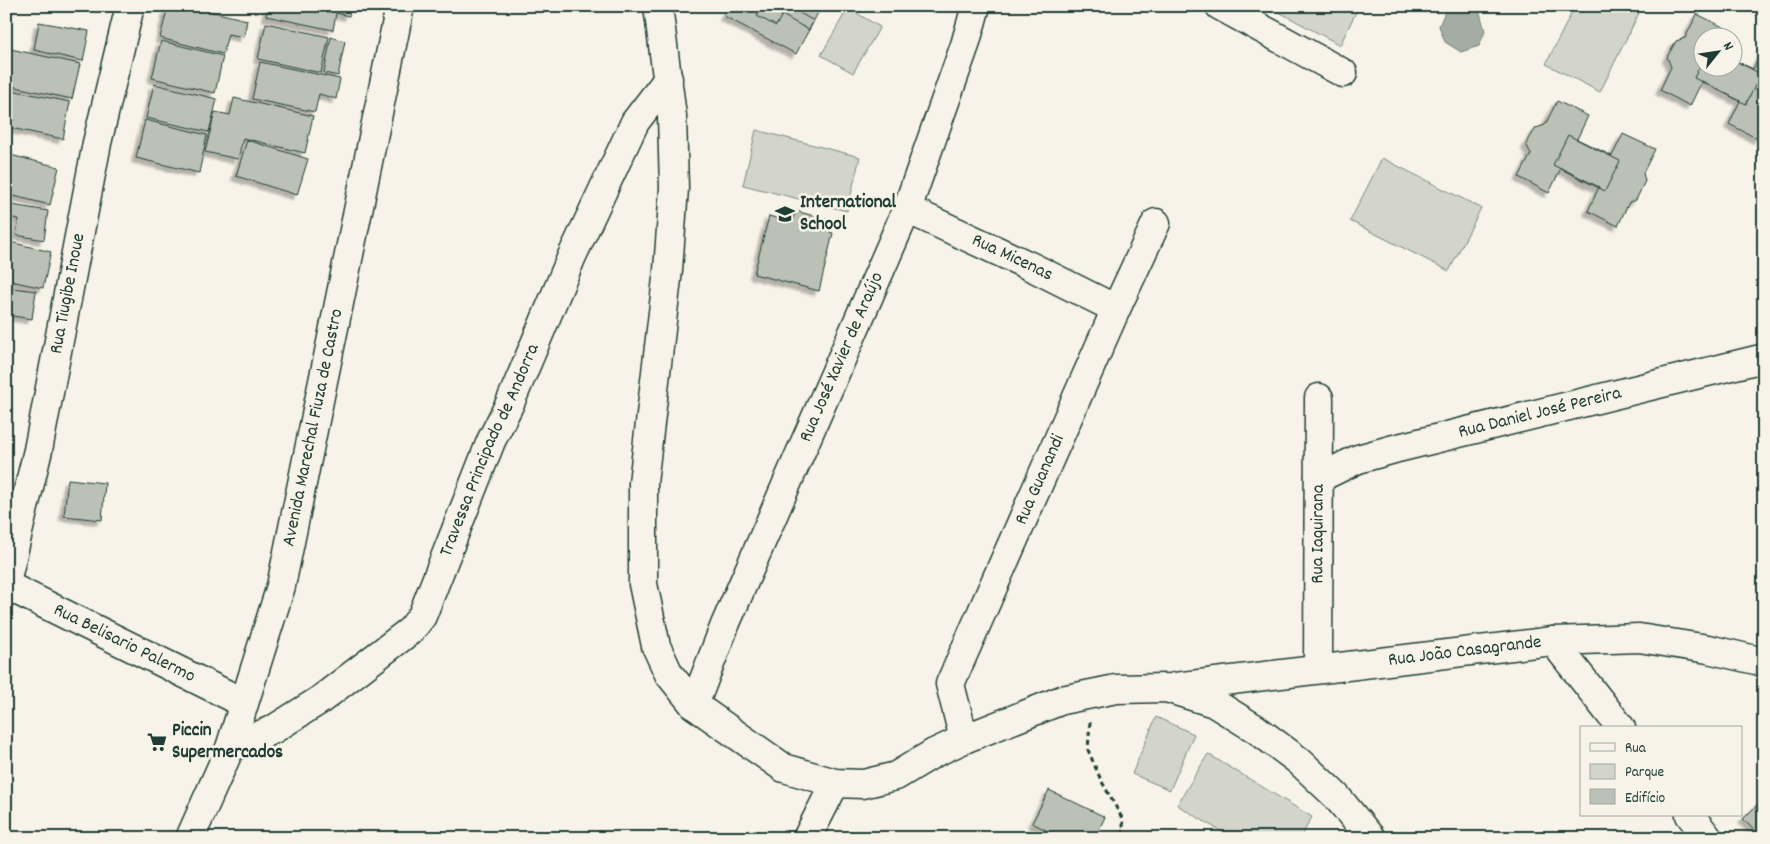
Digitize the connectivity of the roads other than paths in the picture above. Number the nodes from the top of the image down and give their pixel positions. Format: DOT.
graph roads {
  1 [pos="130,6"];
  2 [pos="400,6"];
  3 [pos="658,6"];
  4 [pos="976,6"];
  5 [pos="1220,6"];
  6 [pos="1343,73"];
  7 [pos="668,79"];
  8 [pos="906,209"];
  9 [pos="1156,224"];
  10 [pos="1116,309"];
  11 [pos="1764,358"];
  12 [pos="1319,398"];
  13 [pos="1319,478"];
  14 [pos="6,584"];
  15 [pos="1553,641"];
  16 [pos="1764,662"];
  17 [pos="1318,669"];
  18 [pos="1166,688"];
  19 [pos="244,703"];
  20 [pos="694,705"];
  21 [pos="1619,726"];
  22 [pos="964,739"];
  23 [pos="230,748"];
  24 [pos="835,783"];
  25 [pos="1691,816"];
  26 [pos="190,838"];
  27 [pos="807,838"];
  28 [pos="1371,838"];
  29 [pos="1708,838"];
  1 -- 14 [label="street, Rua Tiugibe Inoue"];
  2 -- 19 [label="street, Avenida Marechal Fiuza de Castro"];
  3 -- 7 [label="street"];
  4 -- 8 [label="street, Rua José Xavier de Araújo"];
  5 -- 6 [label="street"];
  7 -- 20 [label="street"];
  7 -- 23 [label="street, Travessa Principado de Andorra"];
  8 -- 10 [label="street, Rua Micenas"];
  8 -- 20 [label="street, Rua José Xavier de Araújo"];
  9 -- 10 [label="street, Rua Guanandi"];
  10 -- 22 [label="street, Rua Guanandi"];
  11 -- 13 [label="street, Rua Daniel José Pereira"];
  12 -- 13 [label="street, Rua Iaquirana"];
  13 -- 17 [label="street, Rua Iaquirana"];
  14 -- 19 [label="street, Rua Belisario Palermo"];
  15 -- 16 [label="street, Rua João Casagrande"];
  15 -- 17 [label="street, Rua João Casagrande"];
  15 -- 21 [label="street"];
  17 -- 18 [label="street, Rua João Casagrande"];
  18 -- 22 [label="street"];
  18 -- 28 [label="street"];
  19 -- 23 [label="street, Avenida Marechal Fiuza de Castro"];
  20 -- 24 [label="street"];
  22 -- 24 [label="street"];
  23 -- 26 [label="street, Avenida Marechal Fiuza de Castro"];
  24 -- 27 [label="street"];
  25 -- 29 [label="street"];
}
